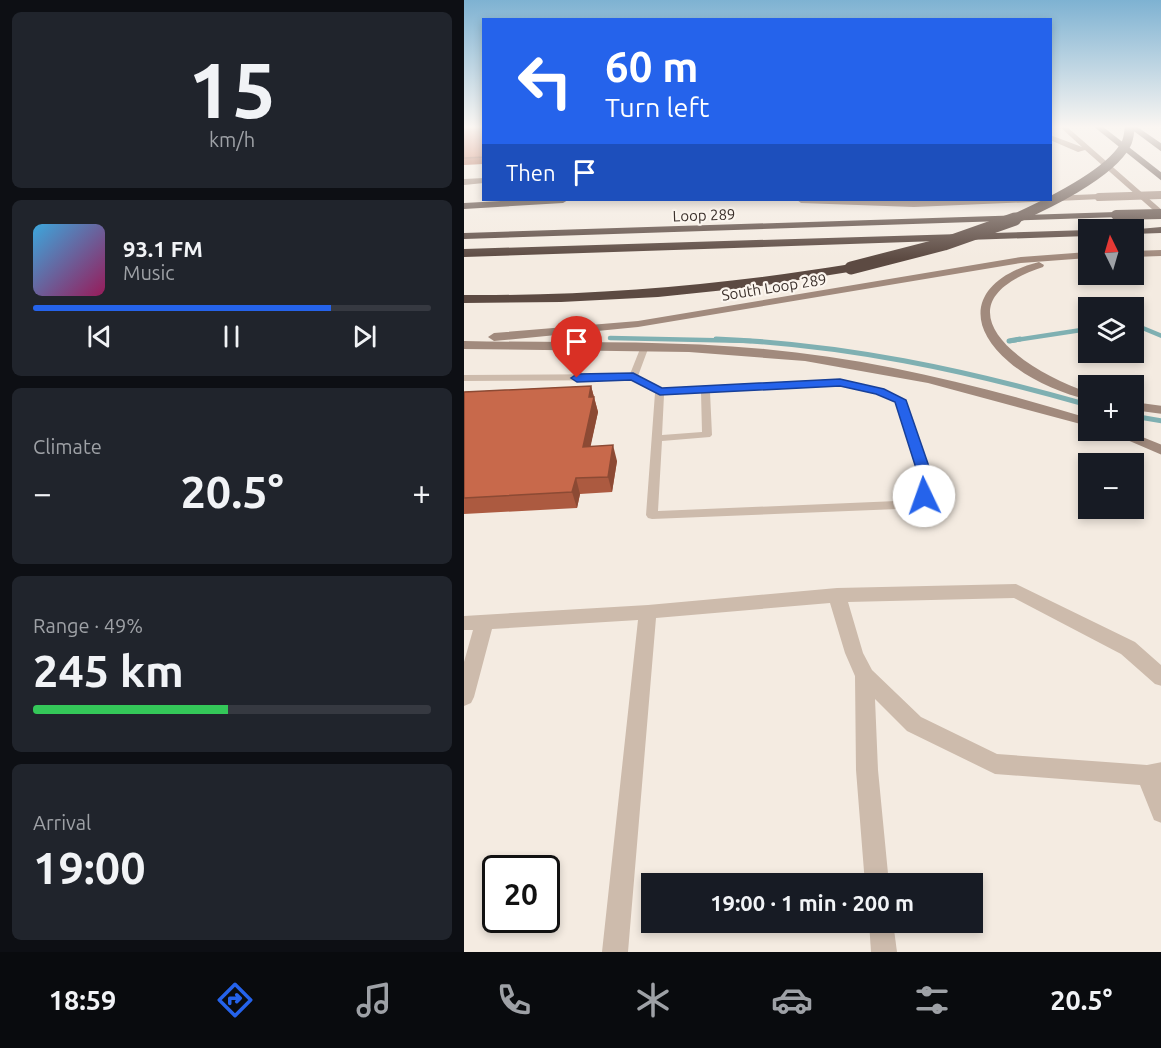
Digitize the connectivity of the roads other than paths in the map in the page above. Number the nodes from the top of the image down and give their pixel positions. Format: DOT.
graph roads {
  1 [pos="1098,170"];
  2 [pos="1111,170"];
  3 [pos="1112,170"];
  4 [pos="1115,173"];
  5 [pos="482,182"];
  6 [pos="464,183"];
  7 [pos="1162,195"];
  8 [pos="1052,199"];
  9 [pos="542,201"];
  10 [pos="829,201"];
  11 [pos="1003,201"];
  12 [pos="464,206"];
  13 [pos="1162,214"];
  14 [pos="1162,230"];
  15 [pos="1144,231"];
  16 [pos="1078,233"];
  17 [pos="464,236"];
  18 [pos="464,253"];
  19 [pos="1159,253"];
  20 [pos="1144,254"];
  21 [pos="1078,257"];
  22 [pos="1078,258"];
  23 [pos="464,299"];
  24 [pos="464,339"];
  25 [pos="464,345"];
  26 [pos="644,349"];
  27 [pos="633,377"];
  28 [pos="464,378"];
  29 [pos="705,389"];
  30 [pos="660,392"];
  31 [pos="1078,392"];
  32 [pos="1144,408"];
  33 [pos="1162,410"];
  34 [pos="1078,419"];
  35 [pos="658,438"];
  36 [pos="1139,441"];
  37 [pos="1162,450"];
  38 [pos="837,595"];
  39 [pos="648,612"];
  40 [pos="485,621"];
  41 [pos="464,623"];
  42 [pos="865,676"];
  43 [pos="1162,678"];
  44 [pos="464,697"];
  45 [pos="1154,773"];
  46 [pos="1162,812"];
  47 [pos="876,873"];
  48 [pos="882,933"];
  49 [pos="615,952"];
  50 [pos="884,952"];
  1 -- 23 [label="highway, bridge"];
  2 -- 4 [label="main road"];
  3 -- 4 [label="main road"];
  4 -- 13 [label="main road"];
  5 -- 6 [label="main road"];
  7 -- 8 [label="main road, bridge"];
  9 -- 12 [label="highway"];
  10 -- 11 [label="main road"];
  13 -- 17 [label="highway, Loop 289, bridge"];
  14 -- 15 [label="highway"];
  16 -- 18 [label="highway, Loop 289"];
  19 -- 20 [label="main road"];
  21 -- 24 [label="main road, South Loop 289"];
  22 -- 31 [label="main road"];
  25 -- 26 [label="main road"];
  26 -- 27 [label="lane"];
  26 -- 34 [label="main road"];
  27 -- 28 [label="lane"];
  27 -- 30 [label="lane"];
  29 -- 30 [label="lane"];
  29 -- 35 [label="lane"];
  29 -- 35 [label="lane"];
  30 -- 35 [label="lane"];
  32 -- 33 [label="main road"];
  36 -- 37 [label="main road"];
  38 -- 39 [label="street"];
  38 -- 42 [label="street"];
  38 -- 43 [label="street"];
  39 -- 40 [label="street"];
  39 -- 49 [label="street"];
  40 -- 41 [label="street"];
  40 -- 44 [label="street"];
  42 -- 45 [label="street"];
  42 -- 47 [label="street"];
  45 -- 46 [label="street"];
  48 -- 50 [label="street"];
}
